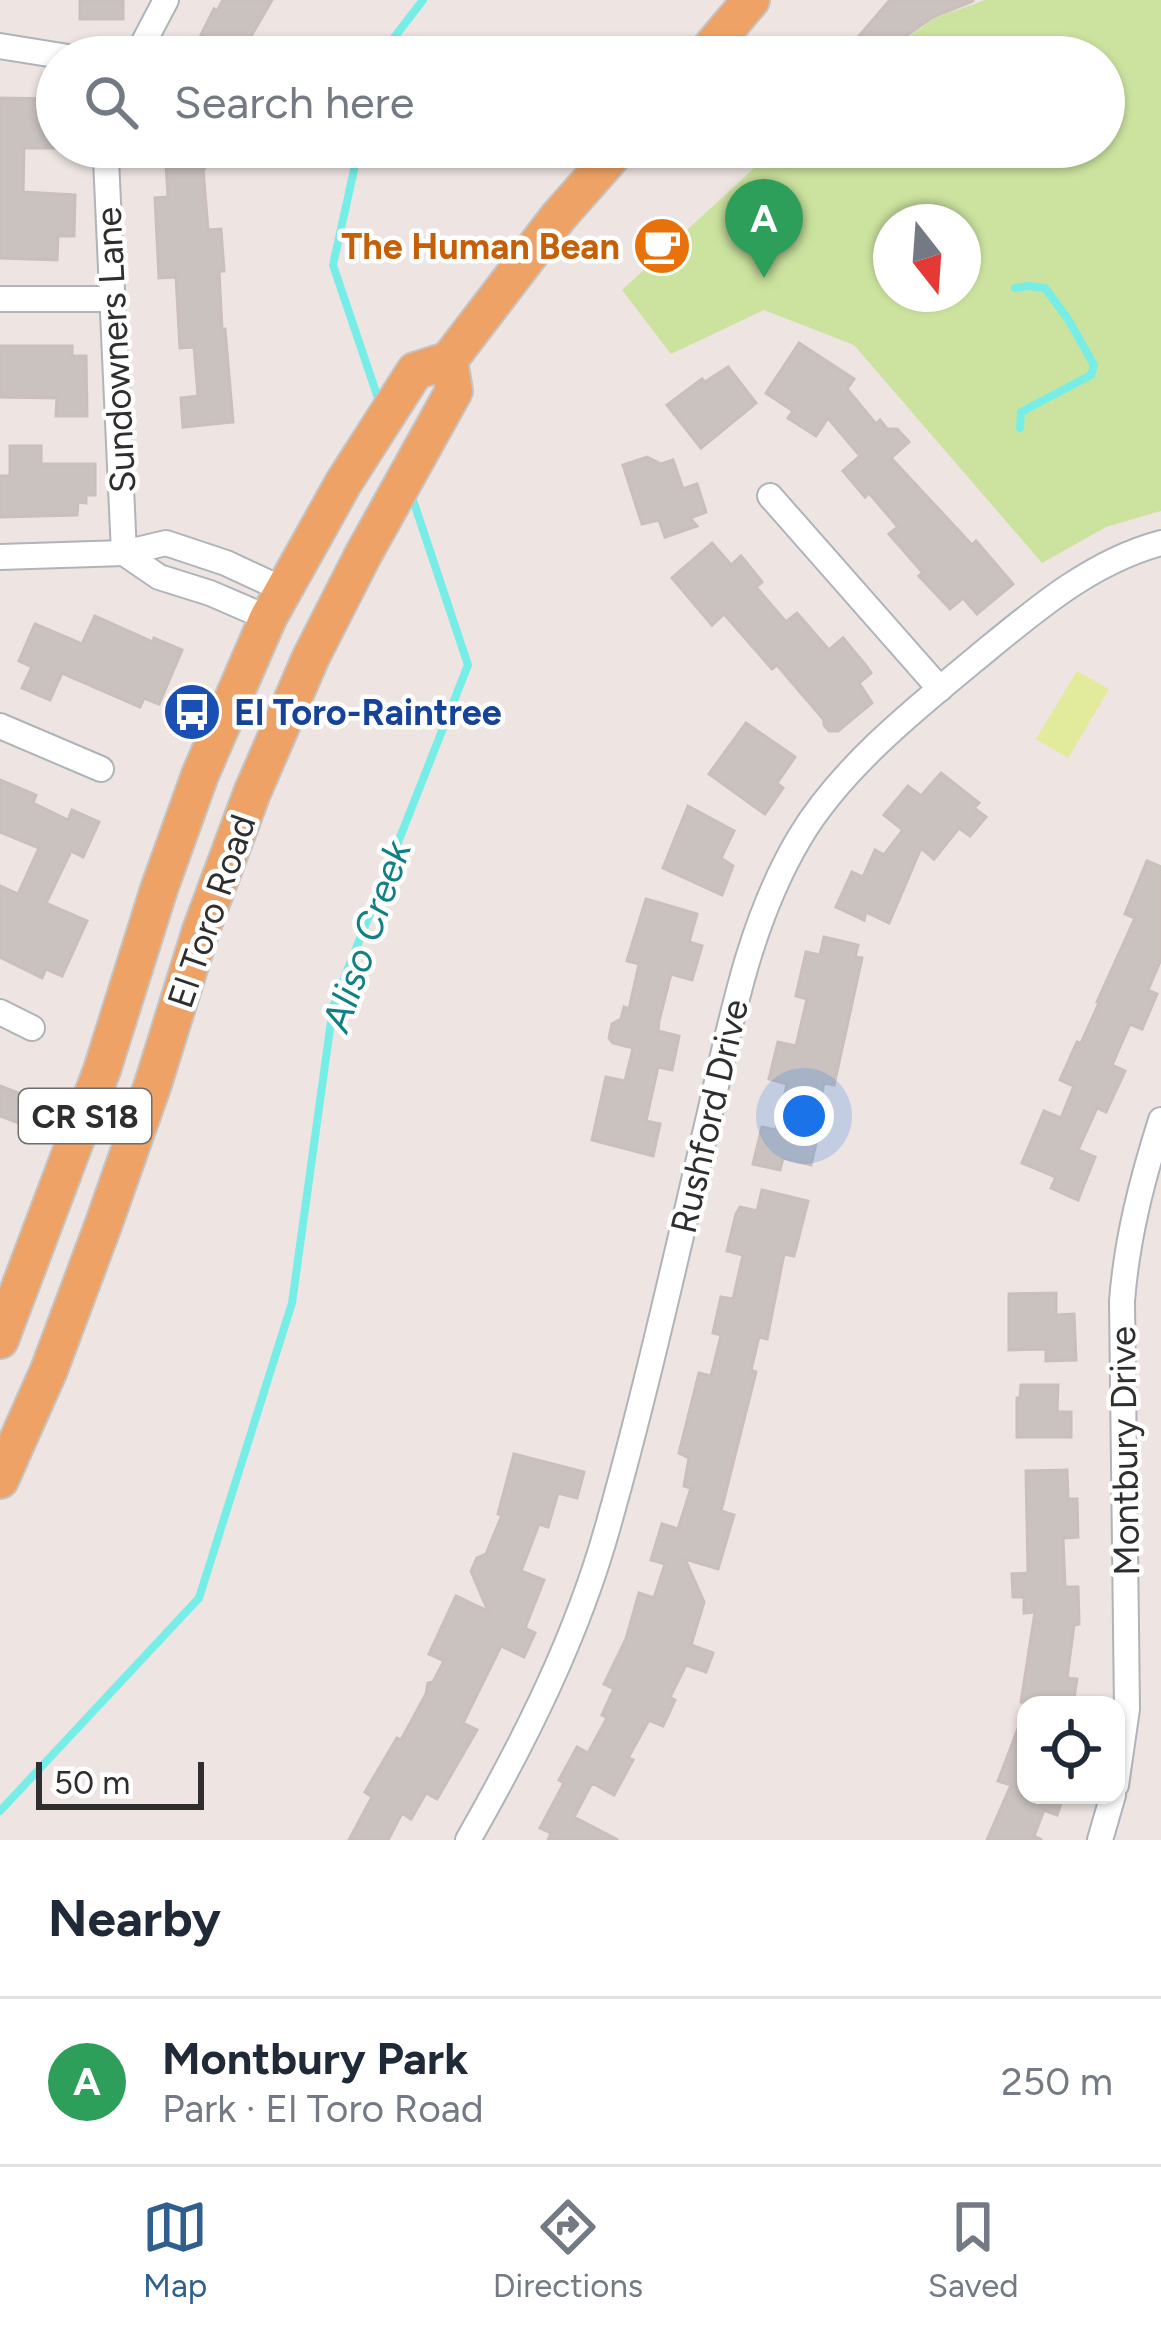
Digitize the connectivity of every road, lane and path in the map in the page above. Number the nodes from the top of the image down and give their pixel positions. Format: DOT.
graph roads {
  1 [pos="166,0"];
  2 [pos="751,0"];
  3 [pos="147,36"];
  4 [pos="721,36"];
  5 [pos="0,46"];
  6 [pos="36,52"];
  7 [pos="106,168"];
  8 [pos="601,168"];
  9 [pos="0,299"];
  10 [pos="113,299"];
  11 [pos="432,365"];
  12 [pos="770,496"];
  13 [pos="1161,543"];
  14 [pos="124,553"];
  15 [pos="202,555"];
  16 [pos="0,557"];
  17 [pos="189,587"];
  18 [pos="276,604"];
  19 [pos="940,689"];
  20 [pos="0,726"];
  21 [pos="101,769"];
  22 [pos="0,1012"];
  23 [pos="32,1028"];
  24 [pos="1161,1120"];
  25 [pos="0,1340"];
  26 [pos="0,1480"];
  27 [pos="1125,1723"];
  28 [pos="1110,1804"];
  29 [pos="468,1840"];
  30 [pos="1100,1840"];
  1 -- 3 [label="street"];
  2 -- 4 [label="main road"];
  5 -- 6 [label="street"];
  7 -- 10 [label="street, Sundowners Lane"];
  8 -- 11 [label="main road, El Toro Road / CR S18"];
  9 -- 10 [label="street"];
  10 -- 14 [label="street, Sundowners Lane"];
  11 -- 18 [label="main road, El Toro Road / CR S18"];
  11 -- 26 [label="main road, El Toro Road"];
  12 -- 19 [label="street"];
  13 -- 19 [label="street, Rushford Drive"];
  14 -- 15 [label="street"];
  14 -- 16 [label="street"];
  14 -- 17 [label="street"];
  15 -- 17 [label="street"];
  15 -- 18 [label="street"];
  17 -- 18 [label="street"];
  18 -- 25 [label="main road, El Toro Road / CR S18"];
  19 -- 29 [label="street, Rushford Drive"];
  20 -- 21 [label="street"];
  22 -- 23 [label="street"];
  24 -- 27 [label="street, Montbury Drive"];
  28 -- 30 [label="street"];
}
